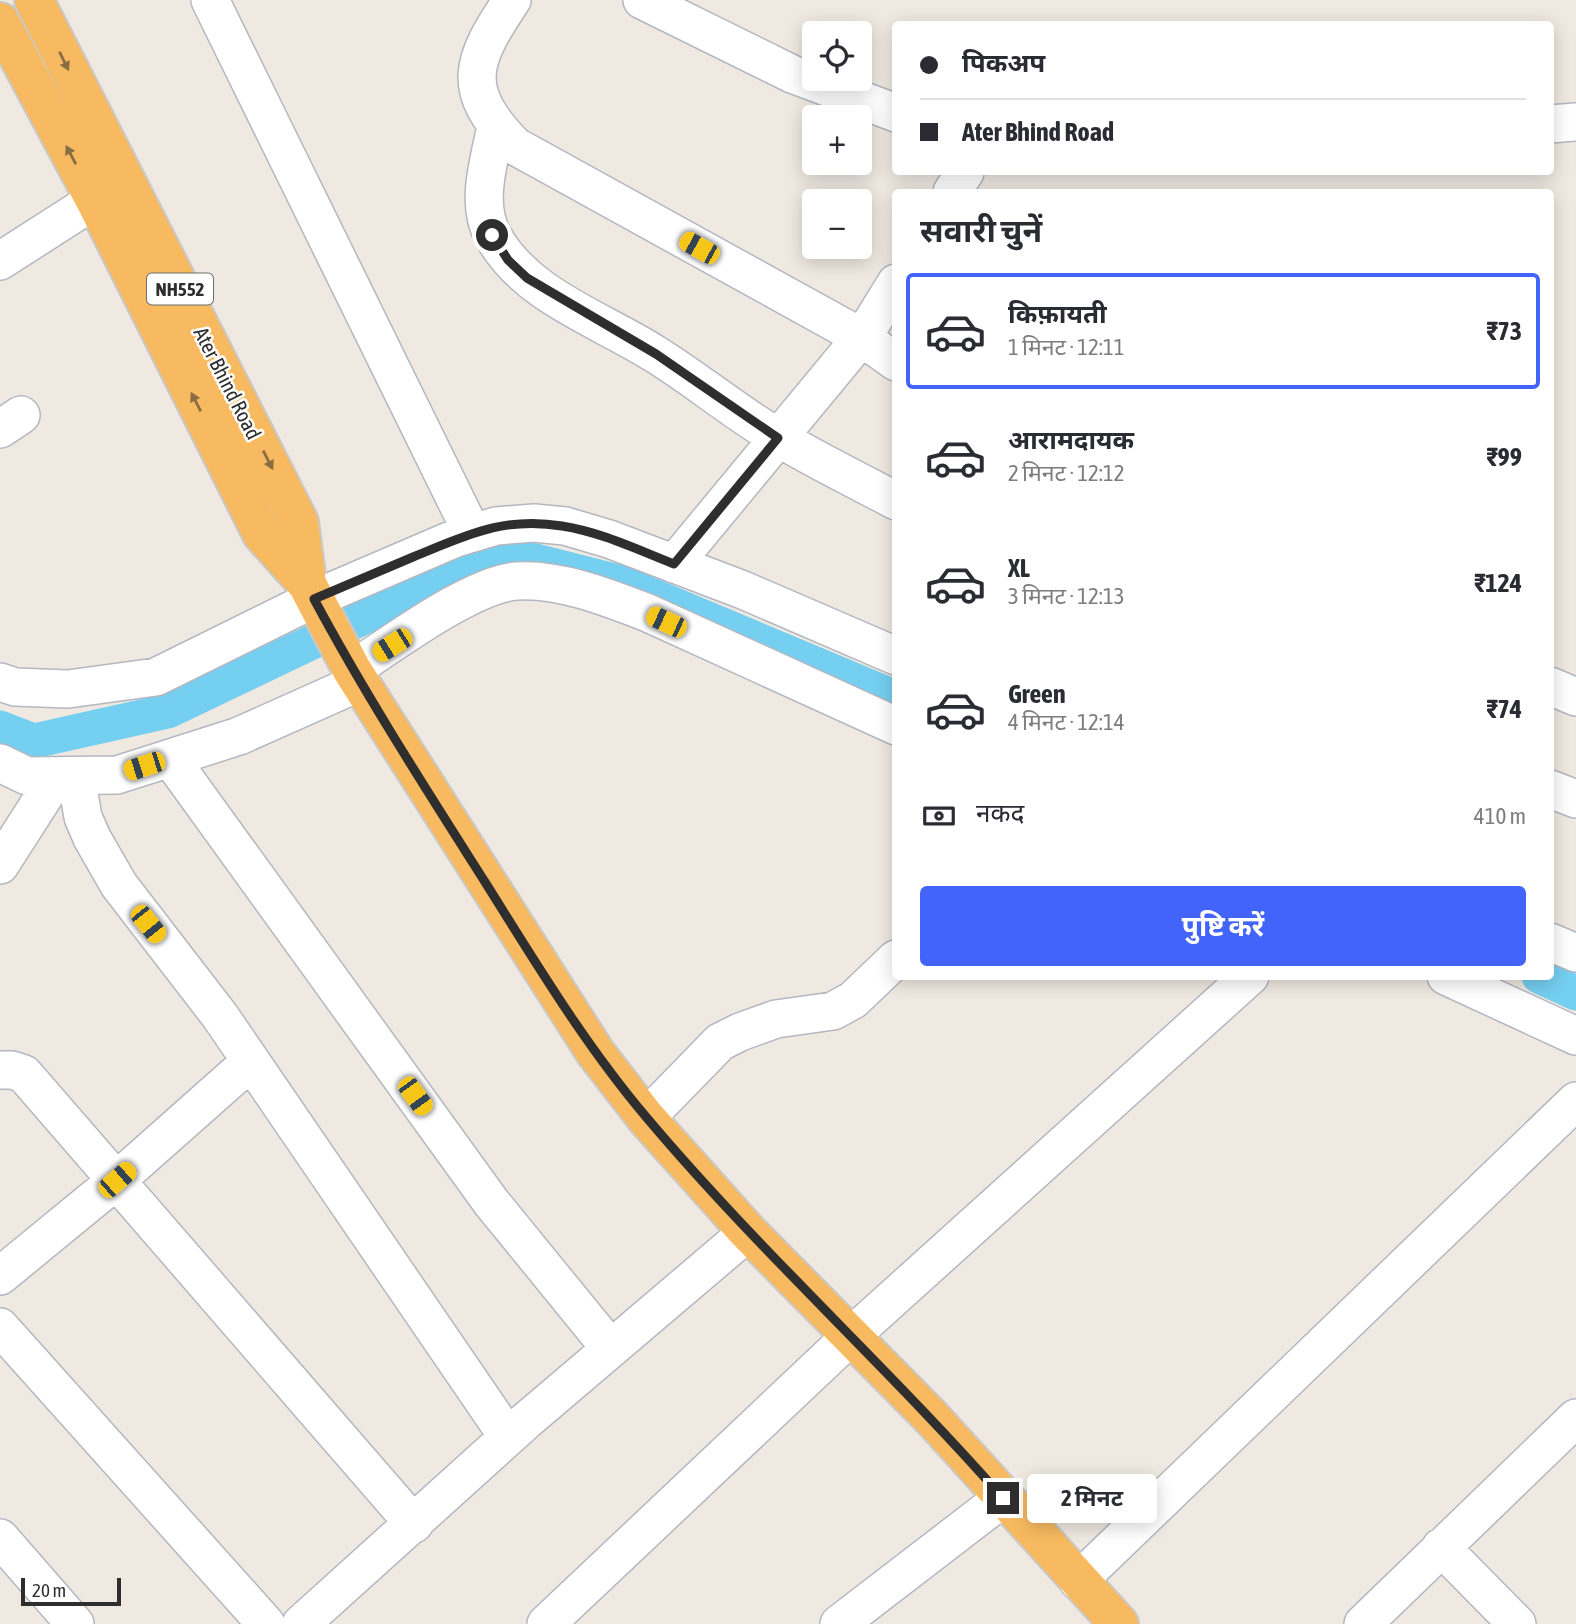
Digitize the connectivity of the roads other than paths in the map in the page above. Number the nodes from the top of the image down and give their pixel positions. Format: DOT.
graph roads {
  1 [pos="34,0"];
  2 [pos="211,0"];
  3 [pos="512,0"];
  4 [pos="642,0"];
  5 [pos="0,22"];
  6 [pos="455,51"];
  7 [pos="476,81"];
  8 [pos="892,112"];
  9 [pos="1576,122"];
  10 [pos="1554,124"];
  11 [pos="496,127"];
  12 [pos="95,200"];
  13 [pos="0,261"];
  14 [pos="892,289"];
  15 [pos="860,337"];
  16 [pos="892,359"];
  17 [pos="778,438"];
  18 [pos="892,499"];
  19 [pos="472,533"];
  20 [pos="674,564"];
  21 [pos="312,596"];
  22 [pos="892,654"];
  23 [pos="351,669"];
  24 [pos="0,682"];
  25 [pos="1554,688"];
  26 [pos="1576,696"];
  27 [pos="892,724"];
  28 [pos="170,758"];
  29 [pos="0,763"];
  30 [pos="67,776"];
  31 [pos="1554,791"];
  32 [pos="1576,799"];
  33 [pos="0,865"];
  34 [pos="1554,944"];
  35 [pos="1576,953"];
  36 [pos="892,963"];
  37 [pos="1246,980"];
  38 [pos="1455,980"];
  39 [pos="1576,1036"];
  40 [pos="250,1062"];
  41 [pos="0,1070"];
  42 [pos="1576,1101"];
  43 [pos="646,1118"];
  44 [pos="117,1180"];
  45 [pos="748,1231"];
  46 [pos="0,1276"];
  47 [pos="0,1327"];
  48 [pos="851,1336"];
  49 [pos="610,1348"];
  50 [pos="1576,1418"];
  51 [pos="508,1437"];
  52 [pos="1003,1498"];
  53 [pos="414,1524"];
  54 [pos="0,1538"];
  55 [pos="1441,1547"];
  56 [pos="1078,1581"];
  57 [pos="75,1624"];
  58 [pos="266,1624"];
  59 [pos="301,1624"];
  60 [pos="546,1624"];
  61 [pos="839,1624"];
  62 [pos="1119,1624"];
  63 [pos="1363,1624"];
  64 [pos="1517,1624"];
  1 -- 21 [label="highway, Ater Bhind Road / NH552, one-way"];
  2 -- 19 [label="street"];
  3 -- 7 [label="street"];
  4 -- 8 [label="street"];
  12 -- 5 [label="highway, Ater Bhind Road / NH552, one-way"];
  6 -- 7 [label="street"];
  7 -- 11 [label="street"];
  9 -- 10 [label="street"];
  11 -- 15 [label="street"];
  11 -- 17 [label="street"];
  12 -- 13 [label="street"];
  21 -- 12 [label="highway, Ater Bhind Road / NH552, one-way"];
  14 -- 15 [label="street"];
  15 -- 16 [label="street"];
  15 -- 17 [label="street"];
  17 -- 18 [label="street"];
  17 -- 20 [label="street"];
  19 -- 20 [label="street"];
  19 -- 21 [label="street"];
  20 -- 22 [label="street"];
  21 -- 23 [label="highway, Ater Bhind Road / NH552"];
  21 -- 24 [label="street"];
  23 -- 27 [label="street"];
  23 -- 28 [label="street"];
  23 -- 43 [label="highway, Ater Bhind Road / NH552"];
  25 -- 26 [label="street"];
  28 -- 30 [label="street"];
  28 -- 49 [label="street"];
  29 -- 30 [label="street"];
  30 -- 33 [label="street"];
  30 -- 40 [label="street"];
  31 -- 32 [label="street"];
  34 -- 35 [label="street"];
  36 -- 43 [label="street"];
  37 -- 48 [label="street"];
  38 -- 39 [label="street"];
  40 -- 44 [label="street"];
  40 -- 51 [label="street"];
  41 -- 44 [label="street"];
  42 -- 56 [label="street"];
  43 -- 45 [label="highway, Ater Bhind Road / NH552"];
  44 -- 46 [label="street"];
  44 -- 53 [label="street"];
  45 -- 48 [label="highway, Ater Bhind Road / NH552"];
  45 -- 49 [label="street"];
  47 -- 58 [label="street"];
  48 -- 52 [label="highway, Ater Bhind Road / NH552"];
  48 -- 60 [label="street"];
  49 -- 51 [label="street"];
  50 -- 55 [label="street"];
  51 -- 53 [label="street"];
  52 -- 56 [label="highway, Ater Bhind Road / NH552"];
  52 -- 61 [label="street"];
  53 -- 59 [label="street"];
  54 -- 57 [label="street"];
  55 -- 63 [label="street"];
  55 -- 64 [label="street"];
  56 -- 62 [label="highway, Ater Bhind Road / NH552"];
}
